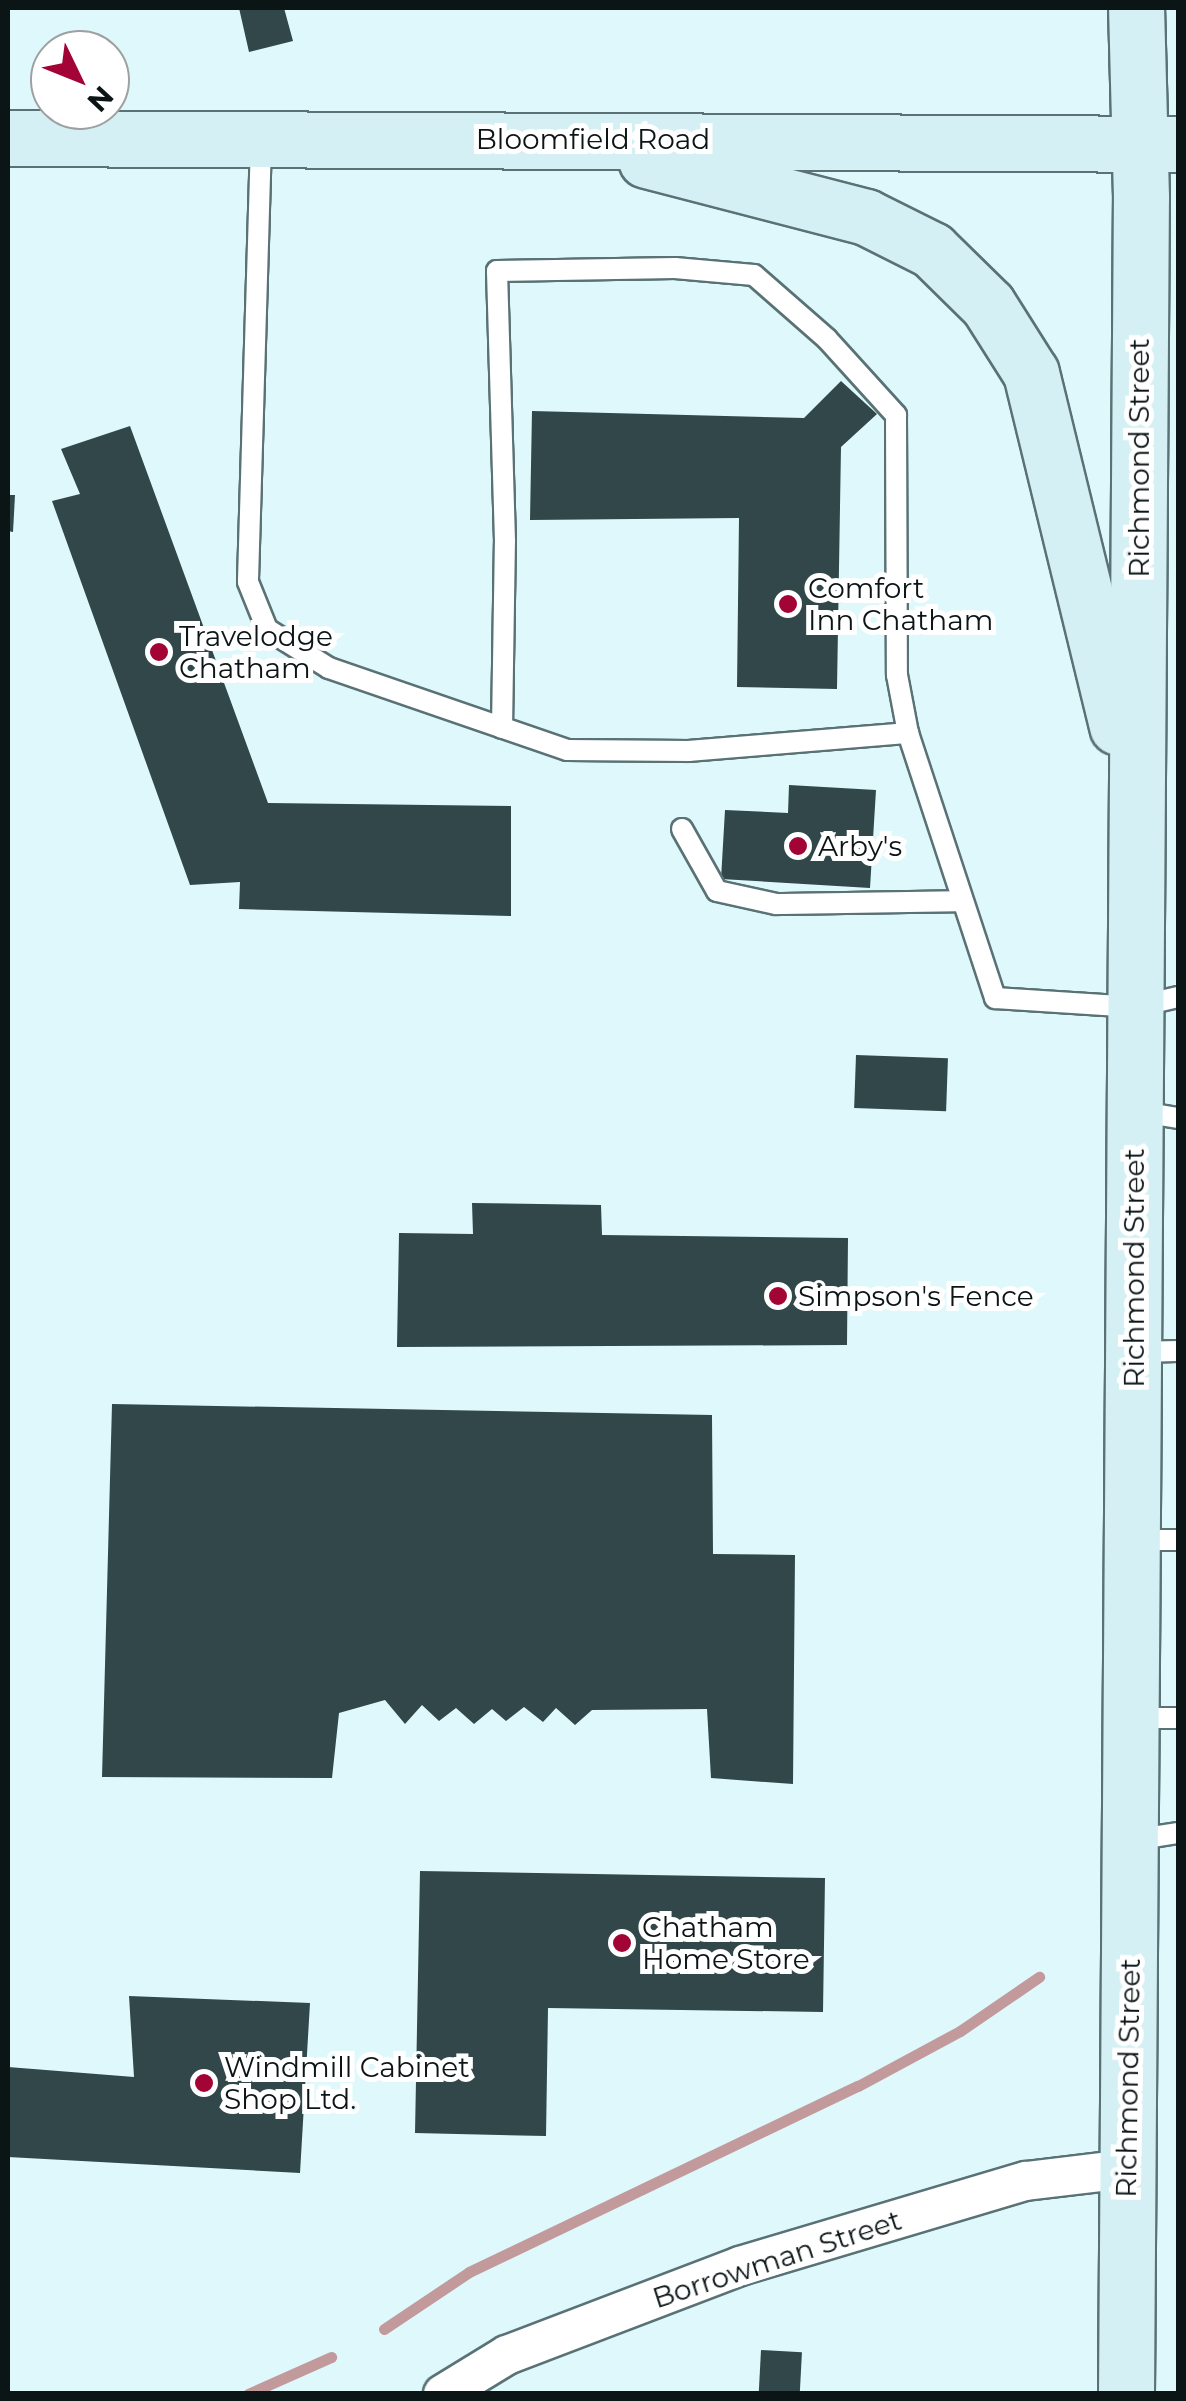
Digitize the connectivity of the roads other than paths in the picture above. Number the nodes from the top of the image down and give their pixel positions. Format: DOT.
graph roads {
  1 [pos="1136,8"];
  2 [pos="8,138"];
  3 [pos="561,138"];
  4 [pos="261,140"];
  5 [pos="1158,143"];
  6 [pos="502,728"];
  7 [pos="908,733"];
  8 [pos="1136,808"];
  9 [pos="682,829"];
  10 [pos="962,901"];
  11 [pos="1157,1002"];
  12 [pos="1157,1114"];
  13 [pos="1156,1352"];
  14 [pos="1156,1540"];
  15 [pos="1156,1718"];
  16 [pos="1155,1837"];
  17 [pos="1126,2169"];
  18 [pos="443,2394"];
  19 [pos="1126,2394"];
  1 -- 5 [label="main road, Richmond Street"];
  2 -- 4 [label="main road, Bloomfield Road"];
  3 -- 4 [label="main road, Bloomfield Road"];
  3 -- 5 [label="main road, Bloomfield Road"];
  3 -- 8 [label="main road"];
  4 -- 6 [label="lane"];
  5 -- 8 [label="main road, Richmond Street"];
  6 -- 7 [label="lane"];
  6 -- 7 [label="lane"];
  7 -- 10 [label="lane"];
  8 -- 11 [label="main road, Richmond Street"];
  9 -- 10 [label="lane"];
  10 -- 11 [label="lane"];
  11 -- 12 [label="main road, Richmond Street"];
  12 -- 13 [label="main road, Richmond Street"];
  13 -- 14 [label="main road, Richmond Street"];
  14 -- 15 [label="main road, Richmond Street"];
  15 -- 16 [label="main road, Richmond Street"];
  16 -- 17 [label="main road, Richmond Street"];
  17 -- 18 [label="street, Borrowman Street"];
  17 -- 19 [label="main road, Richmond Street"];
}
